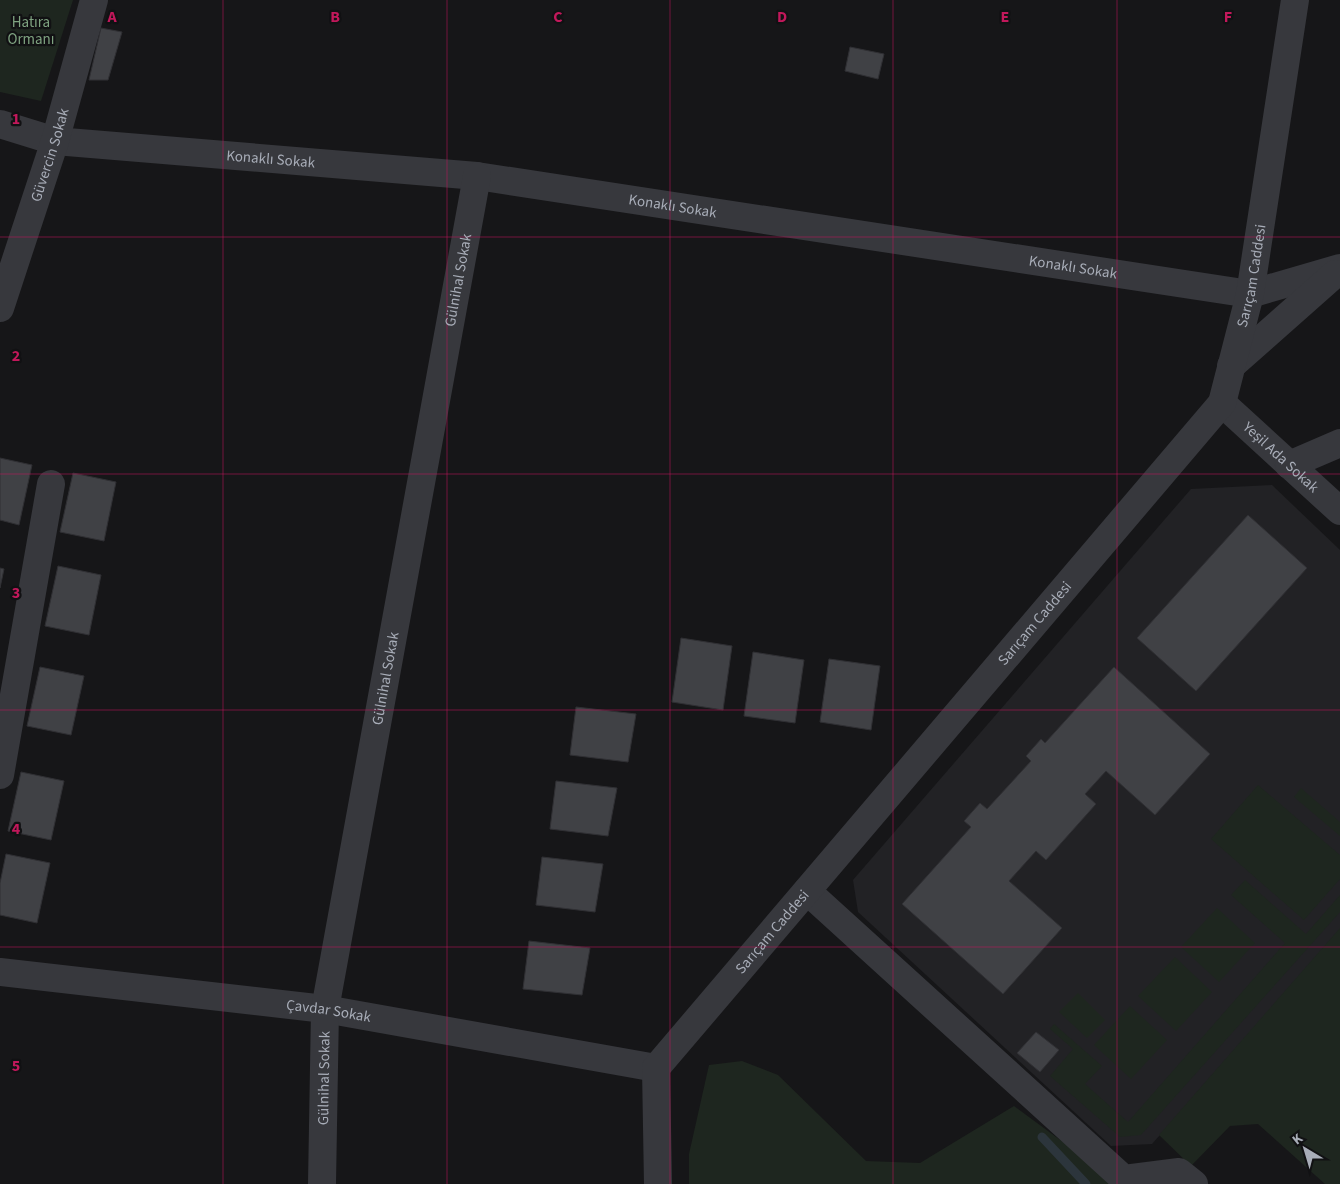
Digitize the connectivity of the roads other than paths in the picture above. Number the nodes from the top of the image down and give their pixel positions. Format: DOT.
graph roads {
  1 [pos="94,0"];
  2 [pos="1295,0"];
  3 [pos="0,124"];
  4 [pos="55,141"];
  5 [pos="477,176"];
  6 [pos="1340,269"];
  7 [pos="1250,294"];
  8 [pos="0,308"];
  9 [pos="1231,366"];
  10 [pos="1222,403"];
  11 [pos="1340,443"];
  12 [pos="1289,464"];
  13 [pos="51,484"];
  14 [pos="1340,511"];
  15 [pos="0,775"];
  16 [pos="807,891"];
  17 [pos="0,972"];
  18 [pos="325,1009"];
  19 [pos="656,1068"];
  20 [pos="322,1184"];
  21 [pos="658,1184"];
  22 [pos="1194,1184"];
  1 -- 4 [label="street, Güvercin Sokak"];
  2 -- 7 [label="street, Sarıçam Caddesi"];
  3 -- 4 [label="street, Konaklı Sokak"];
  4 -- 5 [label="street, Konaklı Sokak"];
  4 -- 8 [label="street, Güvercin Sokak"];
  5 -- 7 [label="street, Konaklı Sokak"];
  5 -- 18 [label="street, Gülnihal Sokak"];
  6 -- 7 [label="street, Konaklı Sokak"];
  6 -- 9 [label="street"];
  7 -- 9 [label="street, Sarıçam Caddesi"];
  9 -- 10 [label="street, Sarıçam Caddesi"];
  10 -- 12 [label="street, Yeşil Ada Sokak"];
  10 -- 16 [label="street, Sarıçam Caddesi"];
  11 -- 12 [label="street"];
  12 -- 14 [label="street, Yeşil Ada Sokak"];
  13 -- 15 [label="street"];
  16 -- 19 [label="street, Sarıçam Caddesi"];
  16 -- 22 [label="street"];
  17 -- 18 [label="street, Çavdar Sokak"];
  18 -- 19 [label="street, Çavdar Sokak"];
  18 -- 20 [label="street, Gülnihal Sokak"];
  19 -- 21 [label="street"];
}
